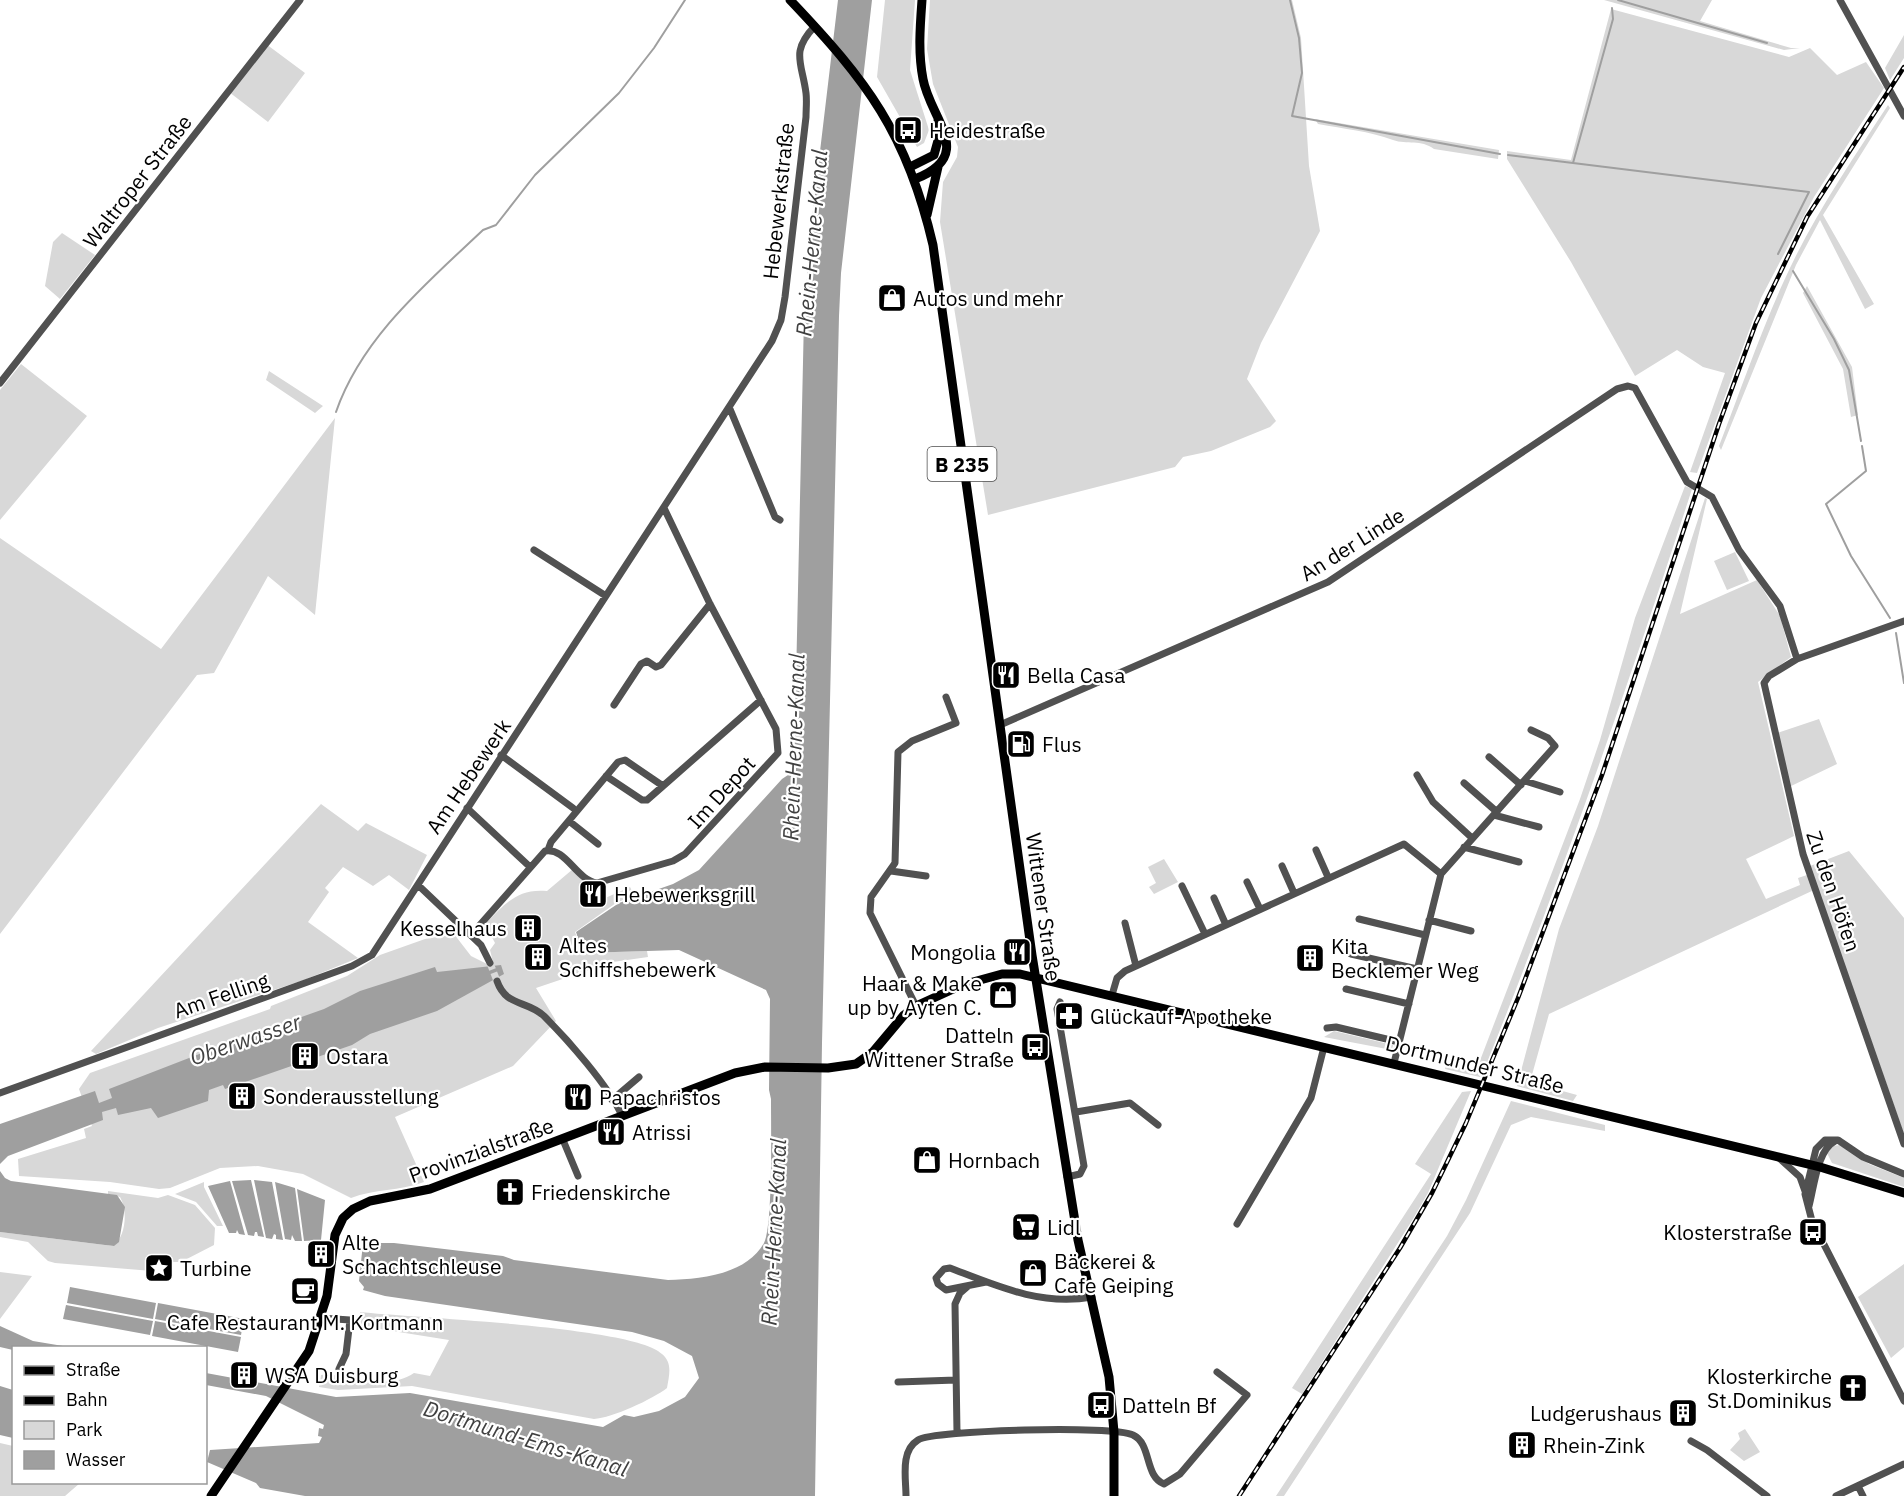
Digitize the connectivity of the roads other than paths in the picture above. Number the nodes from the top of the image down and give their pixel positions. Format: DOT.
graph roads {
  1 [pos="300,0"];
  2 [pos="790,0"];
  3 [pos="922,0"];
  4 [pos="1840,0"];
  5 [pos="815,26"];
  6 [pos="1904,116"];
  7 [pos="938,118"];
  8 [pos="938,167"];
  9 [pos="910,168"];
  10 [pos="915,179"];
  11 [pos="926,218"];
  12 [pos="0,383"];
  13 [pos="730,409"];
  14 [pos="664,508"];
  15 [pos="780,520"];
  16 [pos="534,550"];
  17 [pos="606,596"];
  18 [pos="710,604"];
  19 [pos="1904,621"];
  20 [pos="1797,659"];
  21 [pos="946,696"];
  22 [pos="761,700"];
  23 [pos="614,705"];
  24 [pos="1000,724"];
  25 [pos="1531,730"];
  26 [pos="501,755"];
  27 [pos="1489,757"];
  28 [pos="606,776"];
  29 [pos="1417,776"];
  30 [pos="1464,783"];
  31 [pos="1523,783"];
  32 [pos="663,786"];
  33 [pos="1560,792"];
  34 [pos="466,808"];
  35 [pos="573,808"];
  36 [pos="1495,813"];
  37 [pos="569,820"];
  38 [pos="1539,827"];
  39 [pos="1472,838"];
  40 [pos="598,844"];
  41 [pos="1464,847"];
  42 [pos="548,850"];
  43 [pos="1316,850"];
  44 [pos="1519,862"];
  45 [pos="530,866"];
  46 [pos="1282,866"];
  47 [pos="891,871"];
  48 [pos="1442,874"];
  49 [pos="926,876"];
  50 [pos="1328,877"];
  51 [pos="1247,882"];
  52 [pos="418,885"];
  53 [pos="1182,885"];
  54 [pos="1294,893"];
  55 [pos="1214,898"];
  56 [pos="1260,909"];
  57 [pos="1359,919"];
  58 [pos="1429,920"];
  59 [pos="1125,923"];
  60 [pos="1226,925"];
  61 [pos="1471,931"];
  62 [pos="1205,934"];
  63 [pos="471,935"];
  64 [pos="1425,935"];
  65 [pos="1351,954"];
  66 [pos="490,963"];
  67 [pos="1136,966"];
  68 [pos="1417,969"];
  69 [pos="1036,978"];
  70 [pos="497,981"];
  71 [pos="1346,989"];
  72 [pos="1112,995"];
  73 [pos="1060,1002"];
  74 [pos="1408,1004"];
  75 [pos="916,1006"];
  76 [pos="1327,1028"];
  77 [pos="1399,1042"];
  78 [pos="1324,1047"];
  79 [pos="1394,1063"];
  80 [pos="639,1077"];
  81 [pos="0,1093"];
  82 [pos="612,1100"];
  83 [pos="1076,1112"];
  84 [pos="622,1116"];
  85 [pos="1158,1125"];
  86 [pos="563,1140"];
  87 [pos="1904,1144"];
  88 [pos="1779,1158"];
  89 [pos="1816,1166"];
  90 [pos="1904,1174"];
  91 [pos="578,1176"];
  92 [pos="1067,1177"];
  93 [pos="1904,1193"];
  94 [pos="1805,1194"];
  95 [pos="1809,1206"];
  96 [pos="1237,1224"];
  97 [pos="986,1282"];
  98 [pos="970,1285"];
  99 [pos="1092,1297"];
  100 [pos="321,1318"];
  101 [pos="339,1369"];
  102 [pos="1216,1372"];
  103 [pos="956,1380"];
  104 [pos="898,1382"];
  105 [pos="1904,1401"];
  106 [pos="1114,1432"];
  107 [pos="957,1433"];
  108 [pos="1690,1441"];
  109 [pos="1904,1464"];
  110 [pos="1858,1486"];
  111 [pos="212,1496"];
  112 [pos="906,1496"];
  113 [pos="1114,1496"];
  114 [pos="1767,1496"];
  115 [pos="1836,1496"];
  116 [pos="1863,1496"];
  1 -- 12 [label="street, Waltroper Straße"];
  2 -- 5 [label="main road, B 235"];
  3 -- 7 [label="main road"];
  4 -- 6 [label="street"];
  5 -- 9 [label="main road, B 235"];
  5 -- 13 [label="street, Hebewerkstraße"];
  7 -- 8 [label="main road"];
  7 -- 9 [label="main road"];
  8 -- 10 [label="main road"];
  8 -- 11 [label="main road, B 235"];
  9 -- 10 [label="main road, B 235"];
  10 -- 11 [label="main road, B 235"];
  11 -- 24 [label="main road, Wittener Straße / B 235"];
  13 -- 14 [label="street, Hebewerkstraße"];
  13 -- 15 [label="street"];
  14 -- 17 [label="street, Am Hebewerk"];
  14 -- 18 [label="street, Im Depot"];
  16 -- 17 [label="street"];
  17 -- 26 [label="street, Am Hebewerk"];
  18 -- 22 [label="street, Im Depot"];
  18 -- 23 [label="street"];
  19 -- 20 [label="street, Zu den Höfen"];
  20 -- 24 [label="street, An der Linde"];
  20 -- 87 [label="street, Zu den Höfen"];
  21 -- 47 [label="street"];
  22 -- 32 [label="street"];
  22 -- 42 [label="street, Im Depot"];
  24 -- 69 [label="main road, Wittener Straße / B 235"];
  25 -- 31 [label="street"];
  26 -- 34 [label="street, Am Hebewerk"];
  26 -- 35 [label="street"];
  27 -- 31 [label="street"];
  28 -- 32 [label="street"];
  28 -- 32 [label="street"];
  28 -- 37 [label="street"];
  29 -- 39 [label="street"];
  30 -- 36 [label="street"];
  31 -- 33 [label="street"];
  31 -- 36 [label="street"];
  34 -- 45 [label="street"];
  34 -- 52 [label="street, Am Hebewerk"];
  36 -- 38 [label="street"];
  36 -- 39 [label="street"];
  37 -- 40 [label="street"];
  37 -- 42 [label="street"];
  39 -- 41 [label="street"];
  41 -- 44 [label="street"];
  41 -- 48 [label="street"];
  42 -- 45 [label="street"];
  43 -- 50 [label="street"];
  45 -- 63 [label="street"];
  46 -- 54 [label="street"];
  47 -- 49 [label="street"];
  47 -- 75 [label="street"];
  48 -- 50 [label="street"];
  48 -- 58 [label="street"];
  50 -- 54 [label="street"];
  51 -- 56 [label="street"];
  52 -- 63 [label="street"];
  52 -- 81 [label="street, Am Felling"];
  53 -- 62 [label="street"];
  54 -- 56 [label="street"];
  55 -- 60 [label="street"];
  56 -- 60 [label="street"];
  57 -- 64 [label="street"];
  58 -- 61 [label="street"];
  58 -- 64 [label="street"];
  59 -- 67 [label="street"];
  60 -- 62 [label="street"];
  62 -- 67 [label="street"];
  63 -- 66 [label="street"];
  64 -- 68 [label="street"];
  65 -- 68 [label="street"];
  67 -- 72 [label="street"];
  68 -- 74 [label="street"];
  69 -- 72 [label="main road, Dortmunder Straße"];
  69 -- 75 [label="main road, Provinzialstraße"];
  69 -- 92 [label="main road, Wittener Straße / B 235"];
  70 -- 82 [label="street"];
  71 -- 74 [label="street"];
  72 -- 78 [label="main road, Dortmunder Straße"];
  73 -- 83 [label="street, Wittener Straße"];
  74 -- 77 [label="street"];
  75 -- 84 [label="main road, Provinzialstraße"];
  76 -- 77 [label="street, Dortmunder Straße"];
  77 -- 79 [label="street"];
  78 -- 79 [label="main road, Dortmunder Straße"];
  78 -- 96 [label="street"];
  79 -- 88 [label="main road, Dortmunder Straße"];
  80 -- 82 [label="street"];
  82 -- 84 [label="street"];
  83 -- 85 [label="street"];
  83 -- 92 [label="street, Wittener Straße"];
  84 -- 86 [label="main road, Provinzialstraße"];
  86 -- 91 [label="street"];
  86 -- 100 [label="main road, Provinzialstraße"];
  88 -- 89 [label="main road, Dortmunder Straße"];
  88 -- 94 [label="street"];
  89 -- 90 [label="street"];
  89 -- 93 [label="main road, Dortmunder Straße"];
  89 -- 94 [label="street"];
  89 -- 95 [label="street"];
  92 -- 99 [label="main road, Wittener Straße / B 235"];
  94 -- 95 [label="street"];
  95 -- 105 [label="street"];
  97 -- 98 [label="street"];
  97 -- 98 [label="street"];
  97 -- 99 [label="street"];
  98 -- 103 [label="street"];
  99 -- 106 [label="main road, Wittener Straße / B 235"];
  100 -- 101 [label="street"];
  100 -- 111 [label="main road"];
  102 -- 106 [label="street"];
  103 -- 104 [label="street"];
  103 -- 107 [label="street"];
  106 -- 107 [label="street"];
  106 -- 113 [label="main road, Wittener Straße / B 235"];
  107 -- 112 [label="street"];
  108 -- 114 [label="street"];
  109 -- 110 [label="street"];
  110 -- 115 [label="street"];
  110 -- 116 [label="street"];
}
